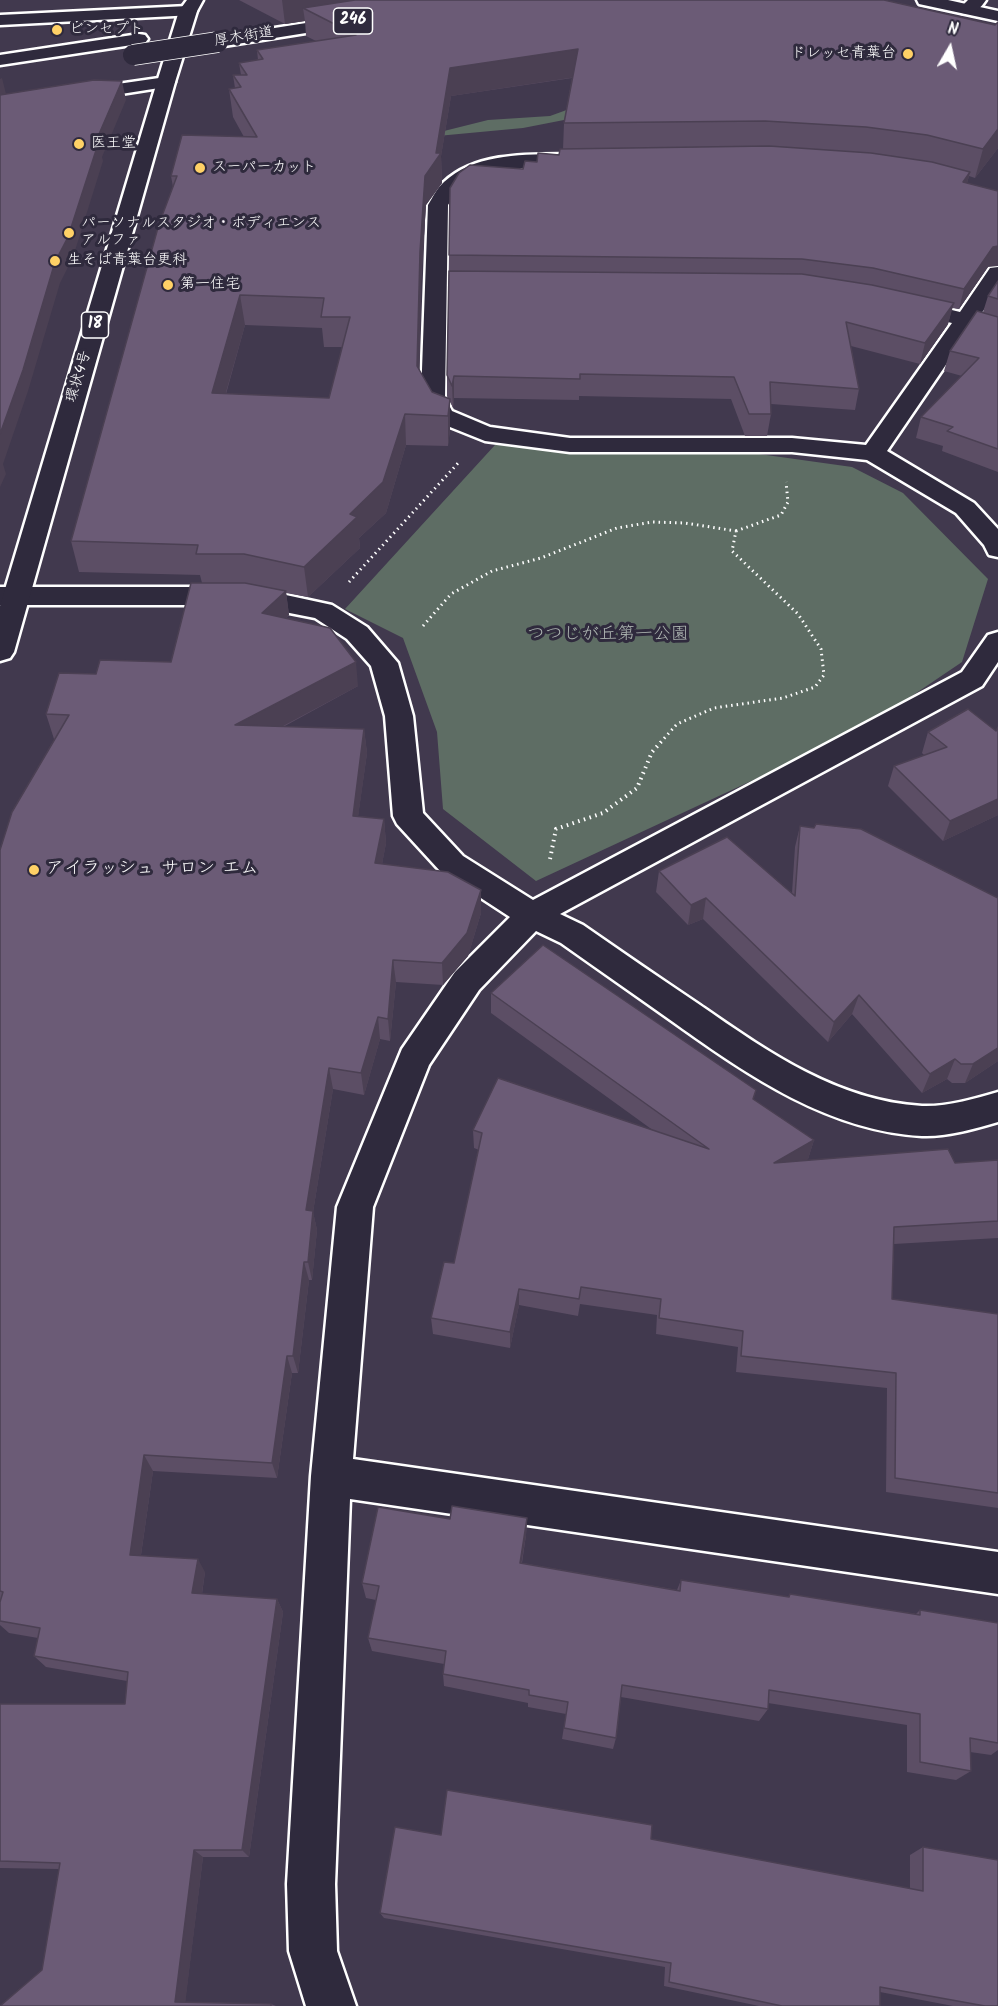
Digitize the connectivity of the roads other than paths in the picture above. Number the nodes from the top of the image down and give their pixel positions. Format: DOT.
graph roads {
  1 [pos="925,0"];
  2 [pos="973,5"];
  3 [pos="192,6"];
  4 [pos="366,12"];
  5 [pos="998,16"];
  6 [pos="0,20"];
  7 [pos="136,47"];
  8 [pos="0,60"];
  9 [pos="0,76"];
  10 [pos="166,82"];
  11 [pos="0,107"];
  12 [pos="606,159"];
  13 [pos="998,273"];
  14 [pos="434,283"];
  15 [pos="458,283"];
  16 [pos="889,302"];
  17 [pos="964,319"];
  18 [pos="998,330"];
  19 [pos="873,453"];
  20 [pos="998,549"];
  21 [pos="8,596"];
  22 [pos="998,641"];
  23 [pos="0,652"];
  24 [pos="541,910"];
  25 [pos="998,1107"];
  26 [pos="331,1476"];
  27 [pos="998,1573"];
  28 [pos="331,2006"];
  1 -- 2 [label="main road"];
  2 -- 5 [label="main road"];
  3 -- 6 [label="main road"];
  3 -- 10 [label="main road, 環状4号 / 18"];
  4 -- 7 [label="main road, 厚木街道 / 246, bridge"];
  7 -- 8 [label="main road, 厚木街道 / 246"];
  7 -- 9 [label="main road, 厚木街道 / 246"];
  10 -- 11 [label="main road"];
  10 -- 21 [label="main road, 環状4号 / 18"];
  12 -- 14 [label="main road"];
  13 -- 17 [label="main road"];
  14 -- 15 [label="main road"];
  14 -- 19 [label="main road"];
  16 -- 17 [label="main road"];
  17 -- 18 [label="main road"];
  17 -- 19 [label="main road"];
  19 -- 20 [label="main road"];
  21 -- 23 [label="main road, 環状4号 / 18"];
  21 -- 24 [label="main road"];
  22 -- 24 [label="main road"];
  24 -- 25 [label="main road"];
  24 -- 26 [label="main road"];
  26 -- 27 [label="main road"];
  26 -- 28 [label="main road"];
}
